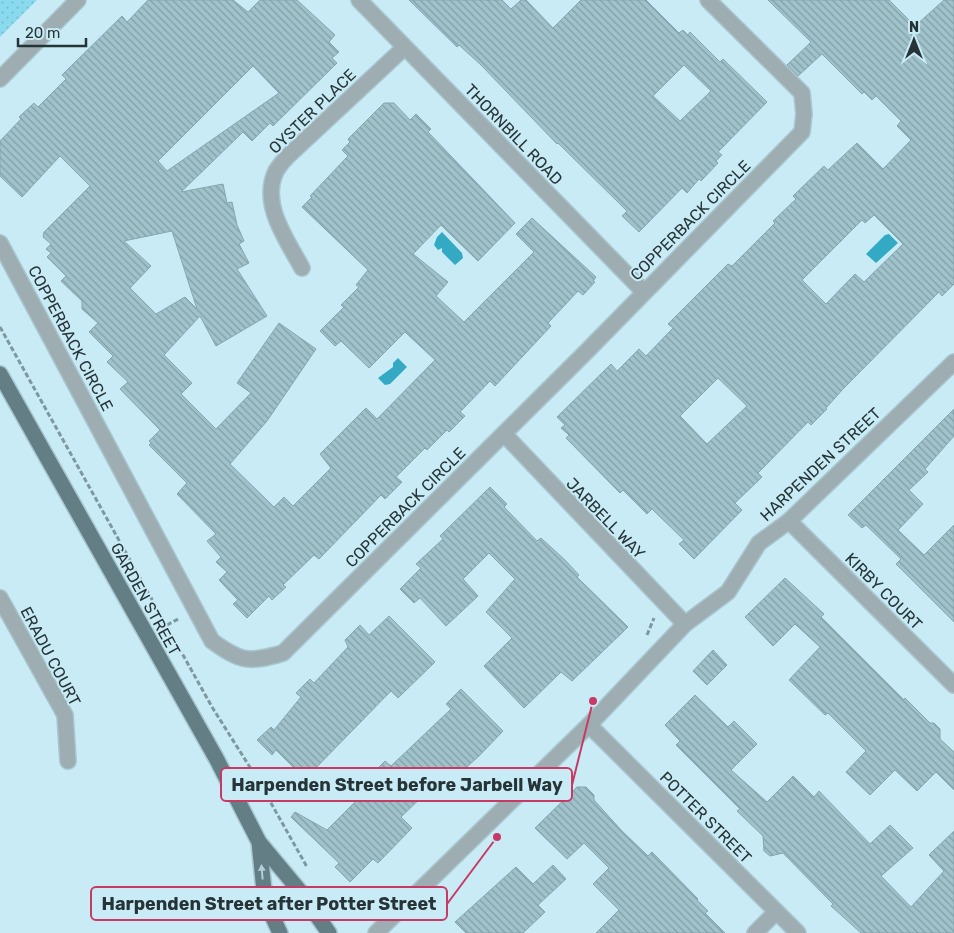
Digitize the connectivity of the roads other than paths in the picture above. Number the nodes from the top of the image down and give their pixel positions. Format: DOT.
graph roads {
  1 [pos="78,0"];
  2 [pos="359,0"];
  3 [pos="708,0"];
  4 [pos="405,47"];
  5 [pos="0,79"];
  6 [pos="0,243"];
  7 [pos="302,268"];
  8 [pos="644,292"];
  9 [pos="954,362"];
  10 [pos="0,374"];
  11 [pos="504,434"];
  12 [pos="789,521"];
  13 [pos="0,598"];
  14 [pos="685,624"];
  15 [pos="954,685"];
  16 [pos="589,725"];
  17 [pos="68,761"];
  18 [pos="260,842"];
  19 [pos="776,912"];
  20 [pos="280,933"];
  21 [pos="330,933"];
  22 [pos="376,933"];
  23 [pos="755,933"];
  24 [pos="798,933"];
  1 -- 5 [label="street"];
  2 -- 4 [label="street, THORNBILL ROAD"];
  3 -- 8 [label="street, COPPERBACK CIRCLE"];
  4 -- 7 [label="street, OYSTER PLACE"];
  4 -- 8 [label="street, THORNBILL ROAD"];
  6 -- 11 [label="street, COPPERBACK CIRCLE"];
  8 -- 11 [label="street, COPPERBACK CIRCLE"];
  9 -- 12 [label="street, HARPENDEN STREET"];
  10 -- 18 [label="main road, GARDEN STREET"];
  11 -- 14 [label="street, JARBELL WAY"];
  12 -- 14 [label="street, HARPENDEN STREET"];
  12 -- 15 [label="street, KIRBY COURT"];
  13 -- 17 [label="street, ERADU COURT"];
  14 -- 16 [label="street, HARPENDEN STREET"];
  16 -- 19 [label="street, POTTER STREET"];
  16 -- 22 [label="street, HARPENDEN STREET"];
  20 -- 18 [label="main road, GARDEN STREET, one-way"];
  18 -- 21 [label="main road, GARDEN STREET"];
  19 -- 23 [label="street"];
  19 -- 24 [label="street, POTTER STREET"];
}
